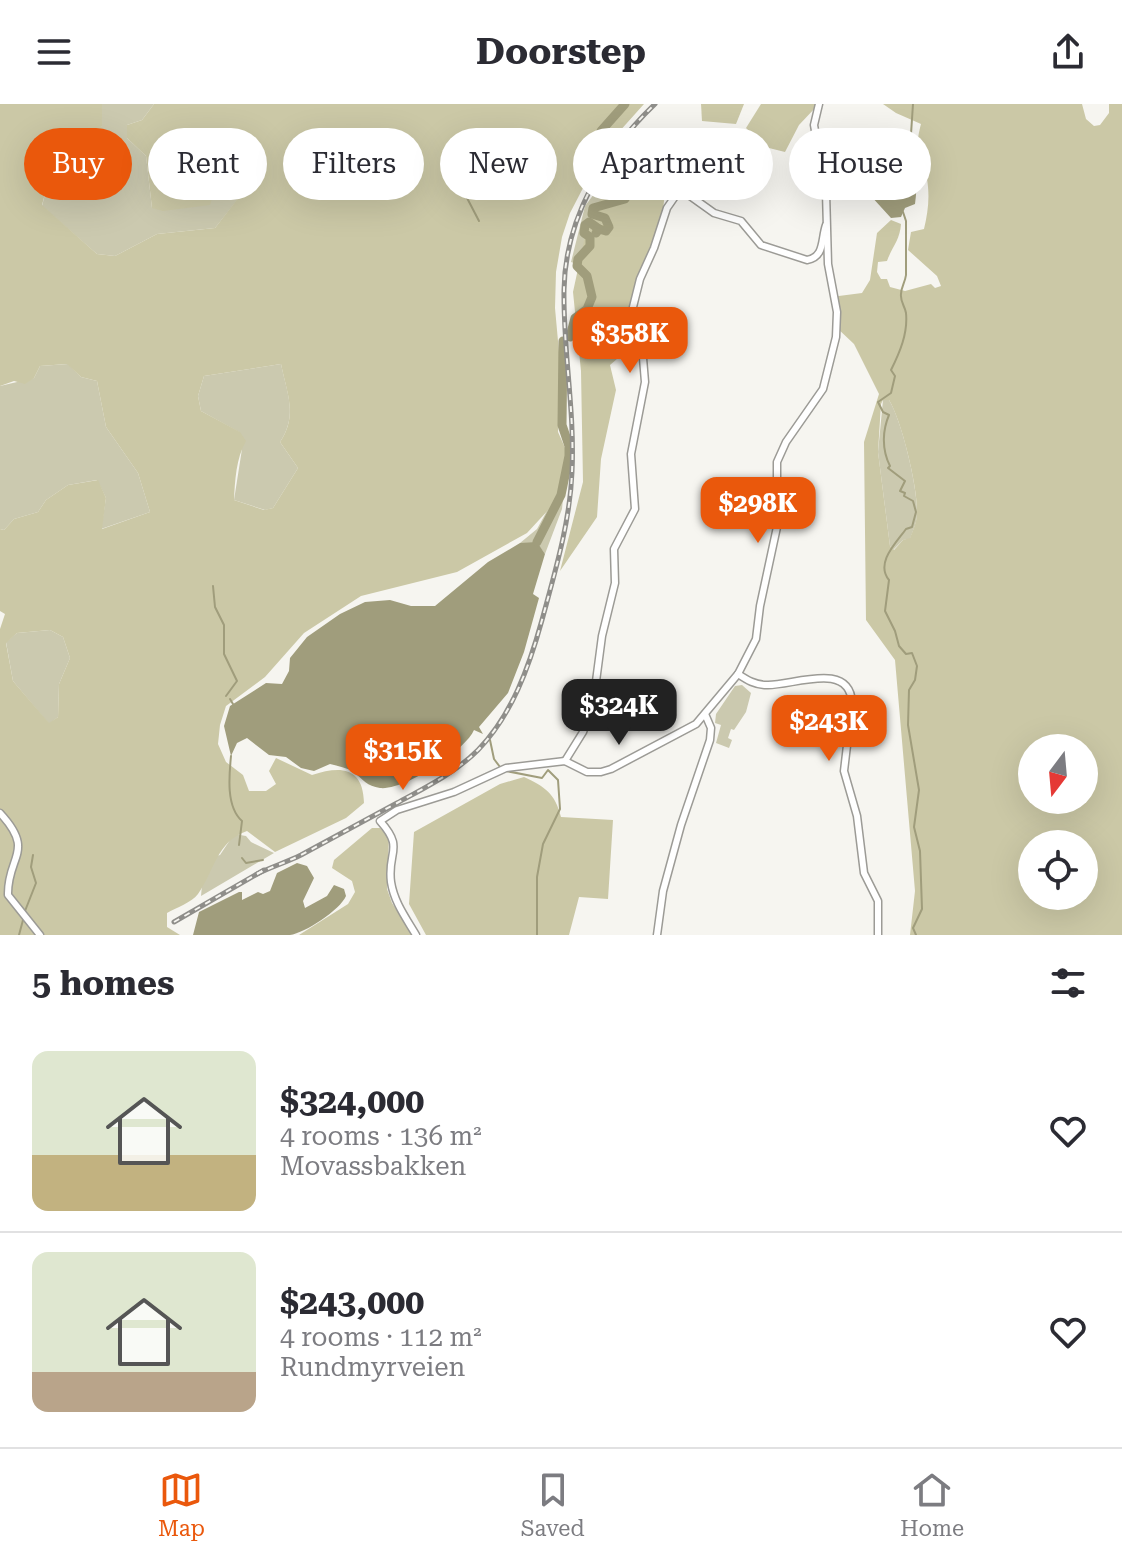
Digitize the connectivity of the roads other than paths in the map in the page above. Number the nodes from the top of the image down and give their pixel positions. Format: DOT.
graph roads {
  1 [pos="819,104"];
  2 [pos="828,222"];
  3 [pos="738,674"];
  4 [pos="705,714"];
  5 [pos="565,761"];
  6 [pos="0,813"];
  7 [pos="40,935"];
  8 [pos="416,935"];
  9 [pos="657,935"];
  10 [pos="878,935"];
  1 -- 2 [label="street"];
  2 -- 3 [label="street"];
  2 -- 5 [label="street"];
  3 -- 4 [label="street"];
  3 -- 10 [label="street"];
  4 -- 5 [label="street"];
  4 -- 9 [label="street"];
  5 -- 8 [label="street"];
  6 -- 7 [label="street"];
}
